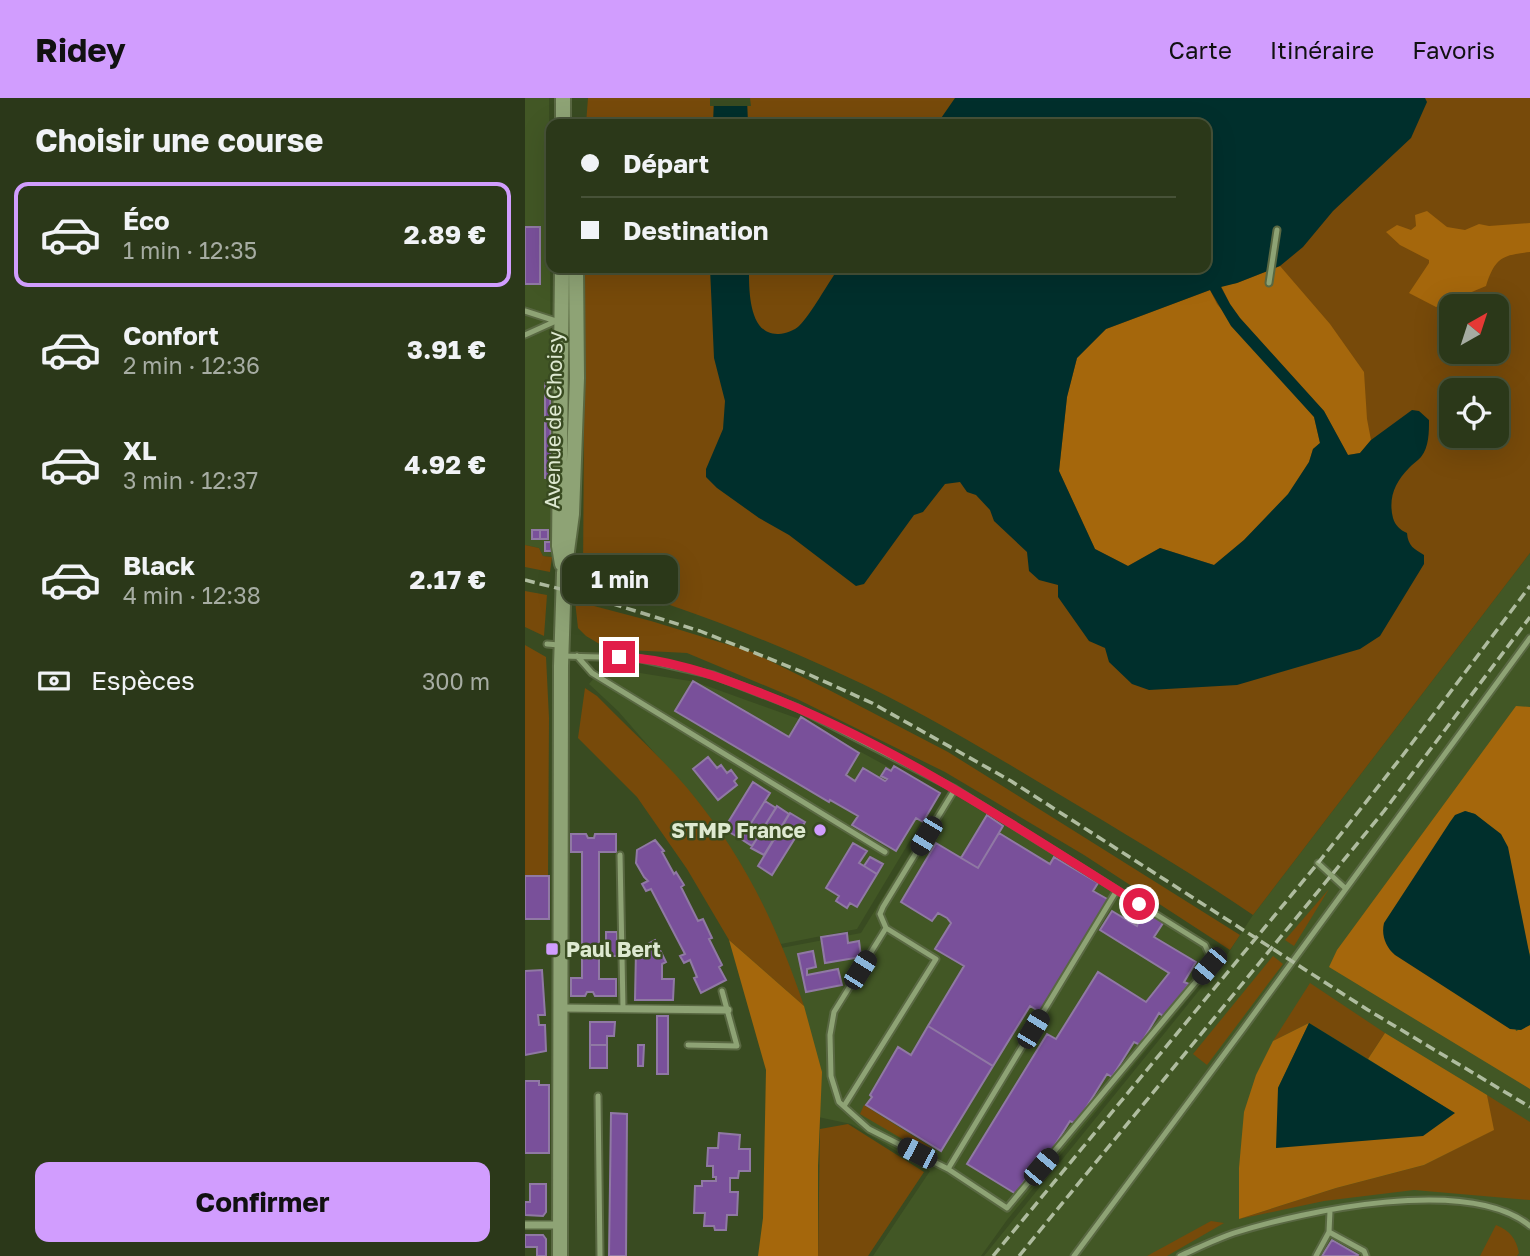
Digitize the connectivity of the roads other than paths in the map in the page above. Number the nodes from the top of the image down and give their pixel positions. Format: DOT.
graph roads {
  1 [pos="563,98"];
  2 [pos="563,119"];
  3 [pos="1277,230"];
  4 [pos="562,273"];
  5 [pos="576,273"];
  6 [pos="1269,283"];
  7 [pos="576,304"];
  8 [pos="525,312"];
  9 [pos="559,322"];
  10 [pos="525,335"];
  11 [pos="577,357"];
  12 [pos="564,573"];
  13 [pos="1530,638"];
  14 [pos="557,648"];
  15 [pos="577,656"];
  16 [pos="955,789"];
  17 [pos="885,852"];
  18 [pos="620,855"];
  19 [pos="1318,863"];
  20 [pos="1345,888"];
  21 [pos="1117,890"];
  22 [pos="886,929"];
  23 [pos="722,991"];
  24 [pos="562,1008"];
  25 [pos="623,1009"];
  26 [pos="728,1010"];
  27 [pos="688,1045"];
  28 [pos="598,1096"];
  29 [pos="844,1106"];
  30 [pos="949,1169"];
  31 [pos="1330,1211"];
  32 [pos="525,1225"];
  33 [pos="560,1225"];
  34 [pos="1530,1226"];
  35 [pos="1329,1232"];
  36 [pos="560,1256"];
  37 [pos="600,1256"];
  38 [pos="1074,1256"];
  39 [pos="1180,1256"];
  40 [pos="1316,1256"];
  41 [pos="1366,1256"];
  1 -- 2 [label="main road"];
  3 -- 6 [label="lane"];
  4 -- 9 [label="main road, Avenue de Choisy"];
  5 -- 7 [label="main road, Avenue de Choisy"];
  7 -- 9 [label="lane"];
  7 -- 11 [label="main road, Avenue de Choisy"];
  8 -- 9 [label="lane"];
  9 -- 10 [label="lane"];
  9 -- 11 [label="lane"];
  9 -- 12 [label="main road, Avenue de Choisy"];
  11 -- 12 [label="main road, Avenue de Choisy"];
  12 -- 14 [label="main road, Avenue de Choisy"];
  13 -- 20 [label="lane"];
  14 -- 15 [label="lane"];
  14 -- 24 [label="main road, Avenue de Choisy"];
  15 -- 16 [label="lane"];
  15 -- 17 [label="lane"];
  16 -- 21 [label="lane"];
  16 -- 22 [label="lane"];
  18 -- 25 [label="lane"];
  19 -- 20 [label="lane"];
  20 -- 38 [label="lane"];
  21 -- 30 [label="lane"];
  21 -- 30 [label="lane"];
  22 -- 29 [label="lane"];
  22 -- 29 [label="lane"];
  23 -- 26 [label="lane"];
  24 -- 25 [label="street"];
  24 -- 33 [label="main road, Avenue de Choisy"];
  25 -- 26 [label="street"];
  26 -- 27 [label="lane"];
  28 -- 37 [label="lane"];
  29 -- 30 [label="lane"];
  31 -- 34 [label="lane"];
  31 -- 35 [label="lane"];
  31 -- 39 [label="lane"];
  32 -- 33 [label="street"];
  33 -- 36 [label="main road, Avenue de Choisy"];
  35 -- 40 [label="lane"];
  35 -- 41 [label="lane"];
}
